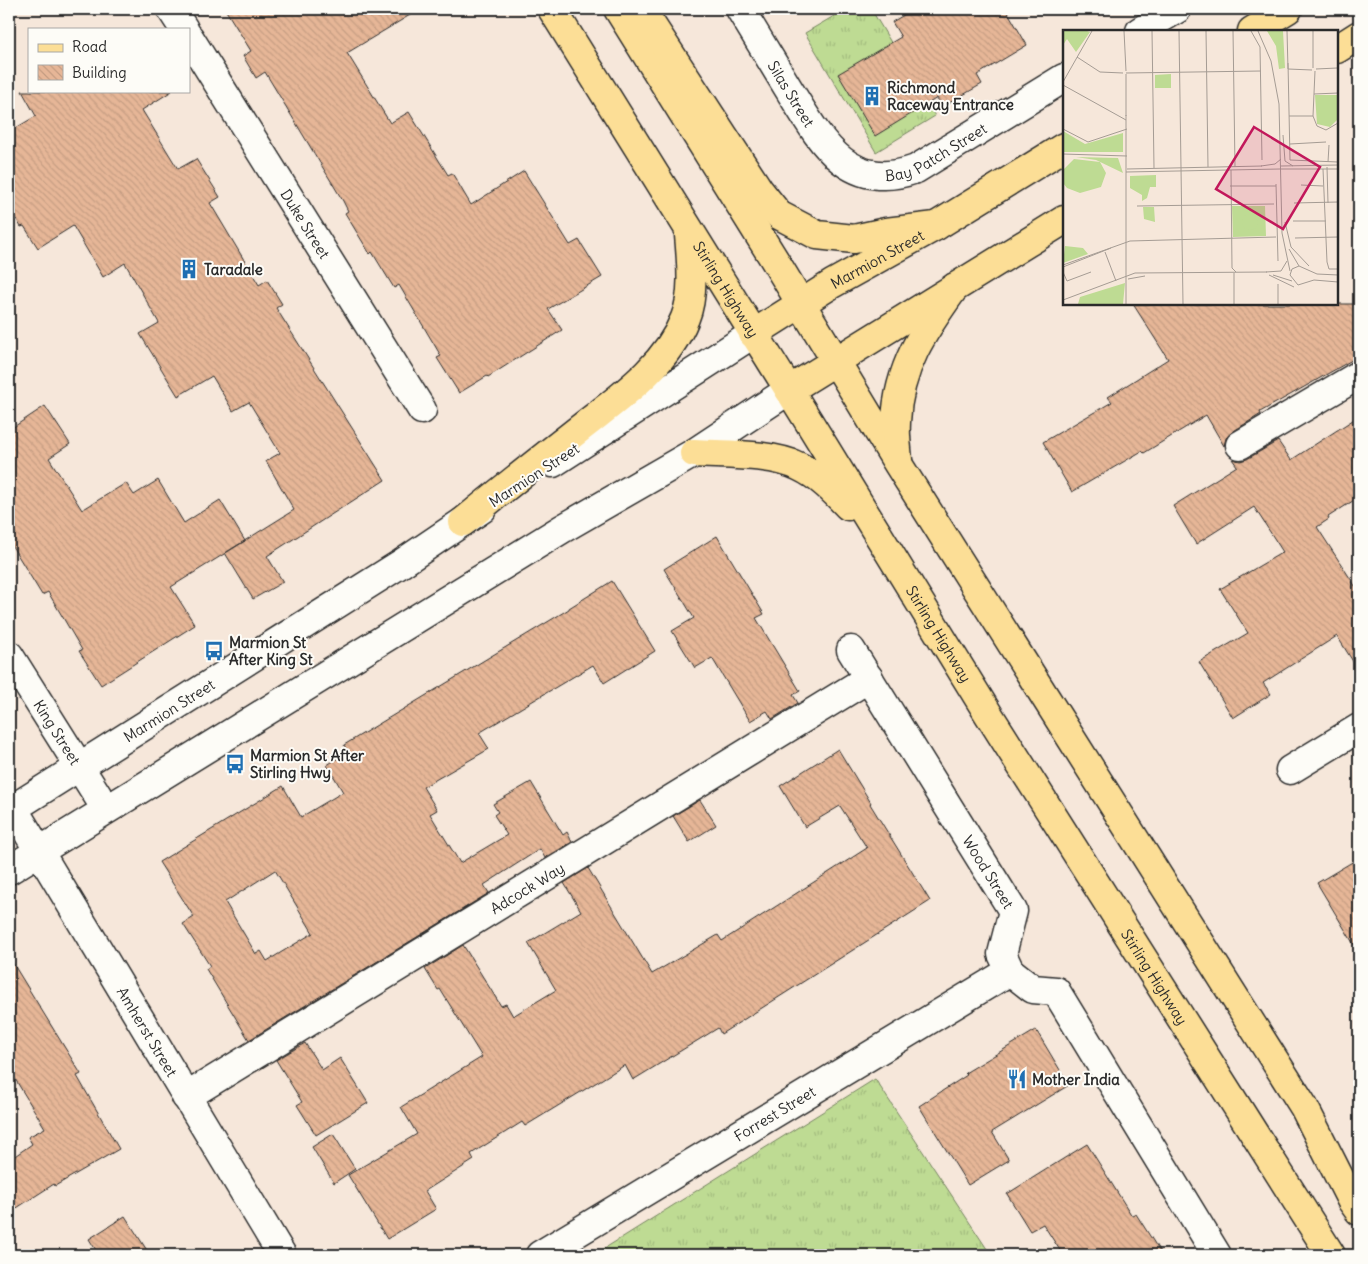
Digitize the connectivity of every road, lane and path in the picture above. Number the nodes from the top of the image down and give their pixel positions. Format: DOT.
graph roads {
  1 [pos="171,9"];
  2 [pos="552,9"];
  3 [pos="618,9"];
  4 [pos="641,9"];
  5 [pos="740,9"];
  6 [pos="1177,9"];
  7 [pos="1288,9"];
  8 [pos="183,28"];
  9 [pos="1142,30"];
  10 [pos="1254,30"];
  11 [pos="1359,35"];
  12 [pos="190,39"];
  13 [pos="1338,48"];
  14 [pos="1063,79"];
  15 [pos="1063,148"];
  16 [pos="854,168"];
  17 [pos="1063,221"];
  18 [pos="936,226"];
  19 [pos="689,230"];
  20 [pos="955,287"];
  21 [pos="800,304"];
  22 [pos="753,334"];
  23 [pos="836,362"];
  24 [pos="1359,375"];
  25 [pos="789,390"];
  26 [pos="422,410"];
  27 [pos="1240,445"];
  28 [pos="694,453"];
  29 [pos="898,464"];
  30 [pos="463,522"];
  31 [pos="878,537"];
  32 [pos="851,650"];
  33 [pos="9,655"];
  34 [pos="869,678"];
  35 [pos="1359,728"];
  36 [pos="79,766"];
  37 [pos="1290,770"];
  38 [pos="11,809"];
  39 [pos="106,809"];
  40 [pos="40,850"];
  41 [pos="9,870"];
  42 [pos="1010,972"];
  43 [pos="186,1097"];
  44 [pos="1304,1107"];
  45 [pos="1359,1178"];
  46 [pos="1359,1211"];
  47 [pos="282,1255"];
  48 [pos="540,1255"];
  49 [pos="1217,1255"];
  50 [pos="1331,1255"];
  1 -- 8 [label="street"];
  2 -- 19 [label="main road, Stirling Highway"];
  3 -- 21 [label="main road"];
  4 -- 18 [label="main road"];
  5 -- 16 [label="street, Silas Street"];
  6 -- 9 [label="street"];
  7 -- 10 [label="main road"];
  11 -- 13 [label="main road"];
  12 -- 26 [label="street, Duke Street"];
  14 -- 16 [label="street, Bay Patch Street"];
  15 -- 18 [label="main road, Marmion Street"];
  17 -- 20 [label="main road"];
  18 -- 21 [label="main road, Marmion Street"];
  19 -- 22 [label="main road, Stirling Highway"];
  19 -- 30 [label="main road"];
  20 -- 23 [label="main road"];
  20 -- 29 [label="main road"];
  21 -- 22 [label="main road, Marmion Street"];
  21 -- 23 [label="main road"];
  22 -- 25 [label="main road, Stirling Highway"];
  22 -- 30 [label="street, Marmion Street"];
  23 -- 25 [label="main road"];
  23 -- 29 [label="main road"];
  24 -- 27 [label="street"];
  25 -- 28 [label="street"];
  25 -- 31 [label="main road, Stirling Highway"];
  28 -- 31 [label="main road"];
  28 -- 39 [label="street"];
  29 -- 44 [label="main road"];
  30 -- 36 [label="street, Marmion Street"];
  31 -- 50 [label="main road, Stirling Highway"];
  32 -- 34 [label="street, Wood Street"];
  33 -- 36 [label="street, King Street"];
  34 -- 42 [label="street, Wood Street"];
  34 -- 43 [label="street, Adcock Way"];
  35 -- 37 [label="street"];
  36 -- 38 [label="street, Marmion Street"];
  36 -- 39 [label="street, King Street"];
  38 -- 40 [label="street, Amherst Street"];
  39 -- 40 [label="street"];
  40 -- 41 [label="street"];
  40 -- 43 [label="street, Amherst Street"];
  42 -- 48 [label="street, Forrest Street"];
  42 -- 49 [label="street"];
  43 -- 47 [label="street, Amherst Street"];
  44 -- 45 [label="main road"];
  44 -- 46 [label="main road"];
}
